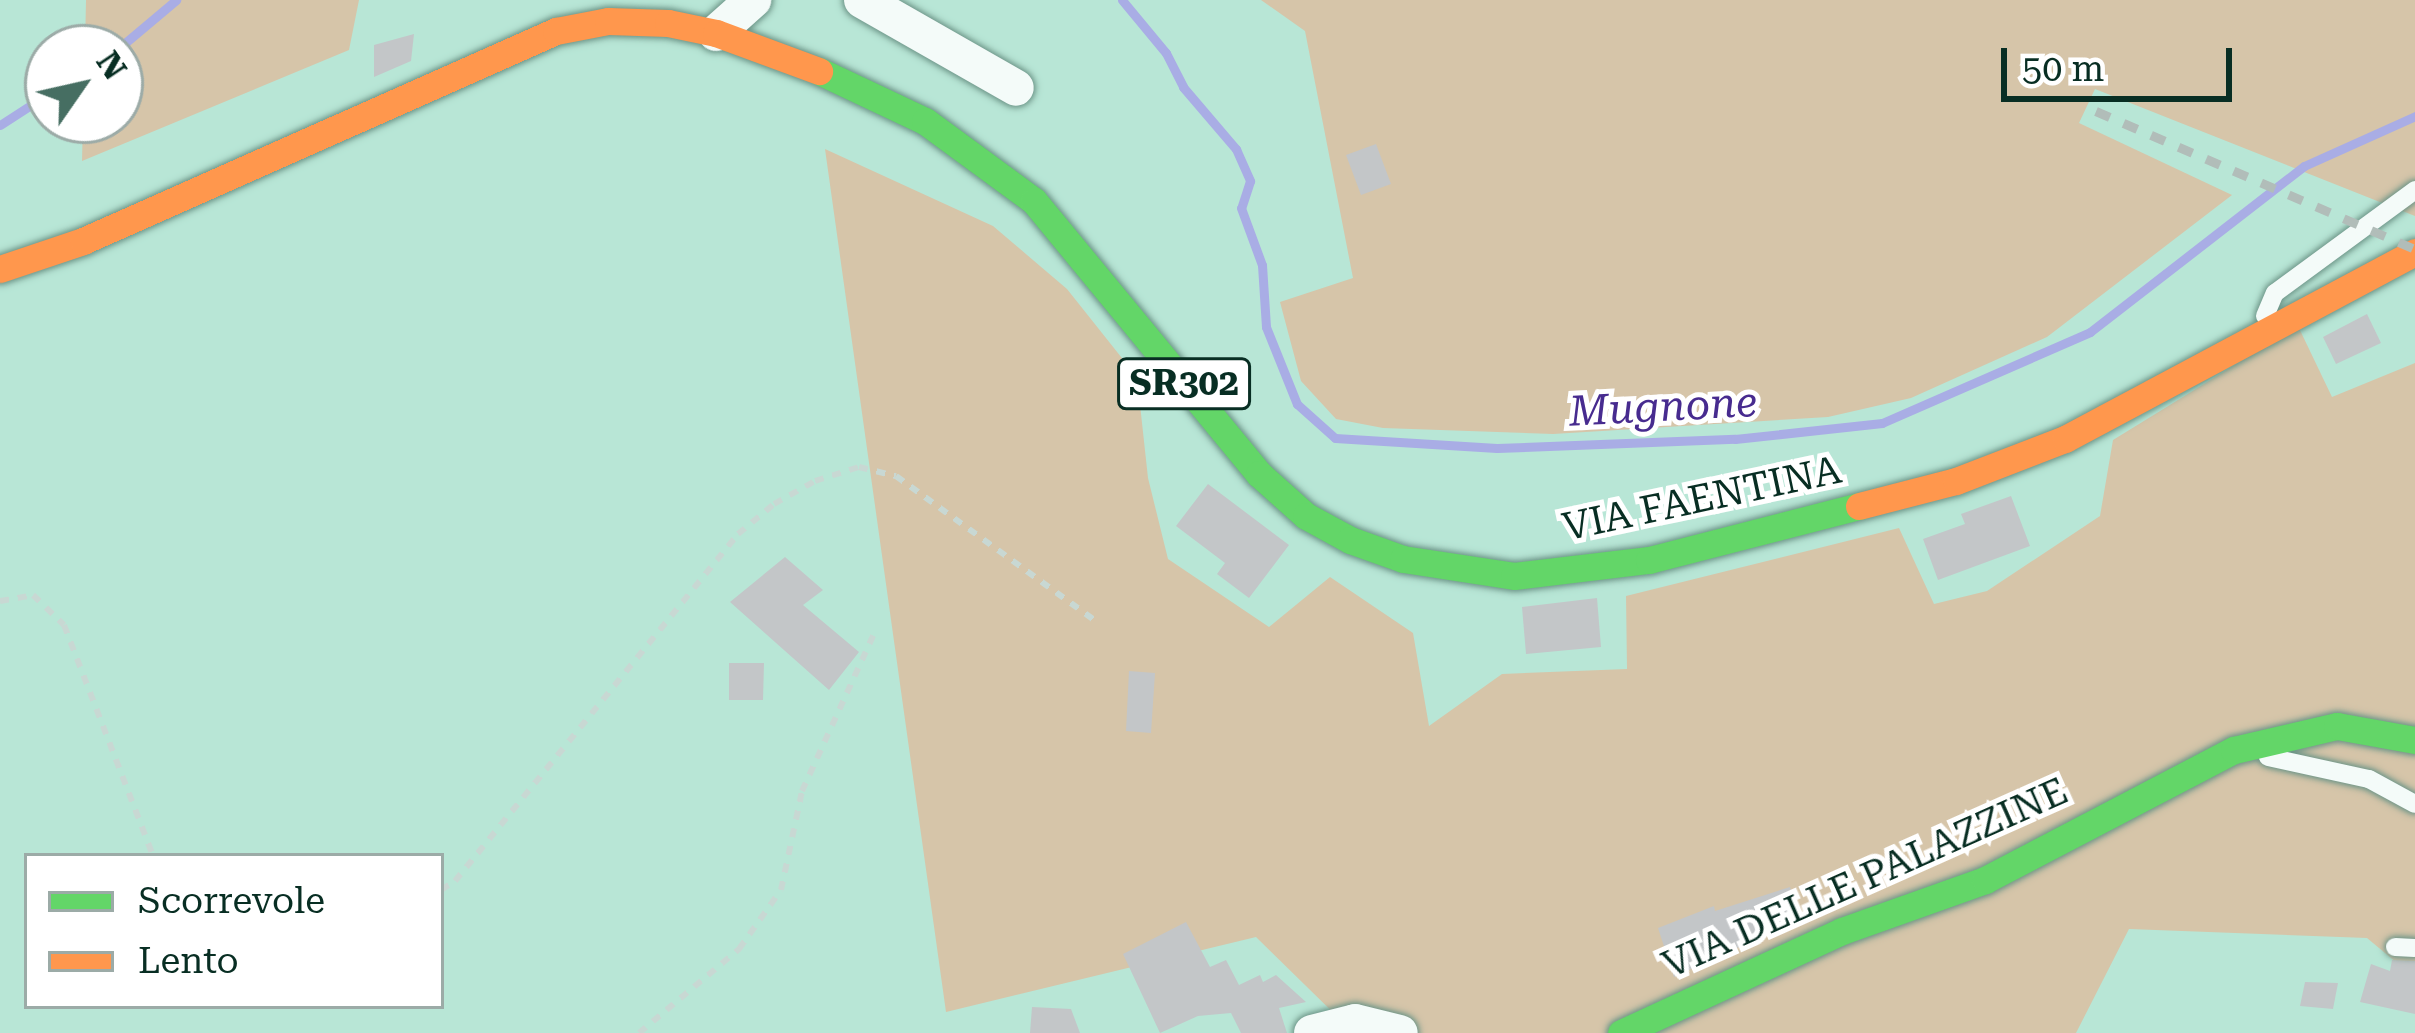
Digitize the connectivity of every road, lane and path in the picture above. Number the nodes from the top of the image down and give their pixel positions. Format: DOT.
graph roads {
  1 [pos="753,0"];
  2 [pos="862,0"];
  3 [pos="716,33"];
  4 [pos="1016,88"];
  5 [pos="2415,190"];
  6 [pos="2415,252"];
  7 [pos="2,269"];
  8 [pos="2257,334"];
  9 [pos="0,601"];
  10 [pos="1094,620"];
  11 [pos="874,634"];
  12 [pos="2415,740"];
  13 [pos="2234,750"];
  14 [pos="2415,805"];
  15 [pos="152,853"];
  16 [pos="444,888"];
  17 [pos="639,1033"];
  18 [pos="1312,1033"];
  19 [pos="1400,1033"];
  20 [pos="1621,1033"];
  1 -- 3 [label="street"];
  2 -- 4 [label="street"];
  3 -- 7 [label="main road, VIA FAENTINA / SR302"];
  3 -- 8 [label="main road, VIA FAENTINA / SR302"];
  5 -- 8 [label="lane"];
  6 -- 8 [label="main road, VIA FAENTINA / SR302"];
  9 -- 15 [label="path"];
  10 -- 16 [label="path"];
  11 -- 17 [label="path"];
  12 -- 13 [label="main road, VIA DELLE PALAZZINE"];
  13 -- 14 [label="lane"];
  13 -- 20 [label="main road, VIA DELLE PALAZZINE"];
  18 -- 19 [label="street"];
}
